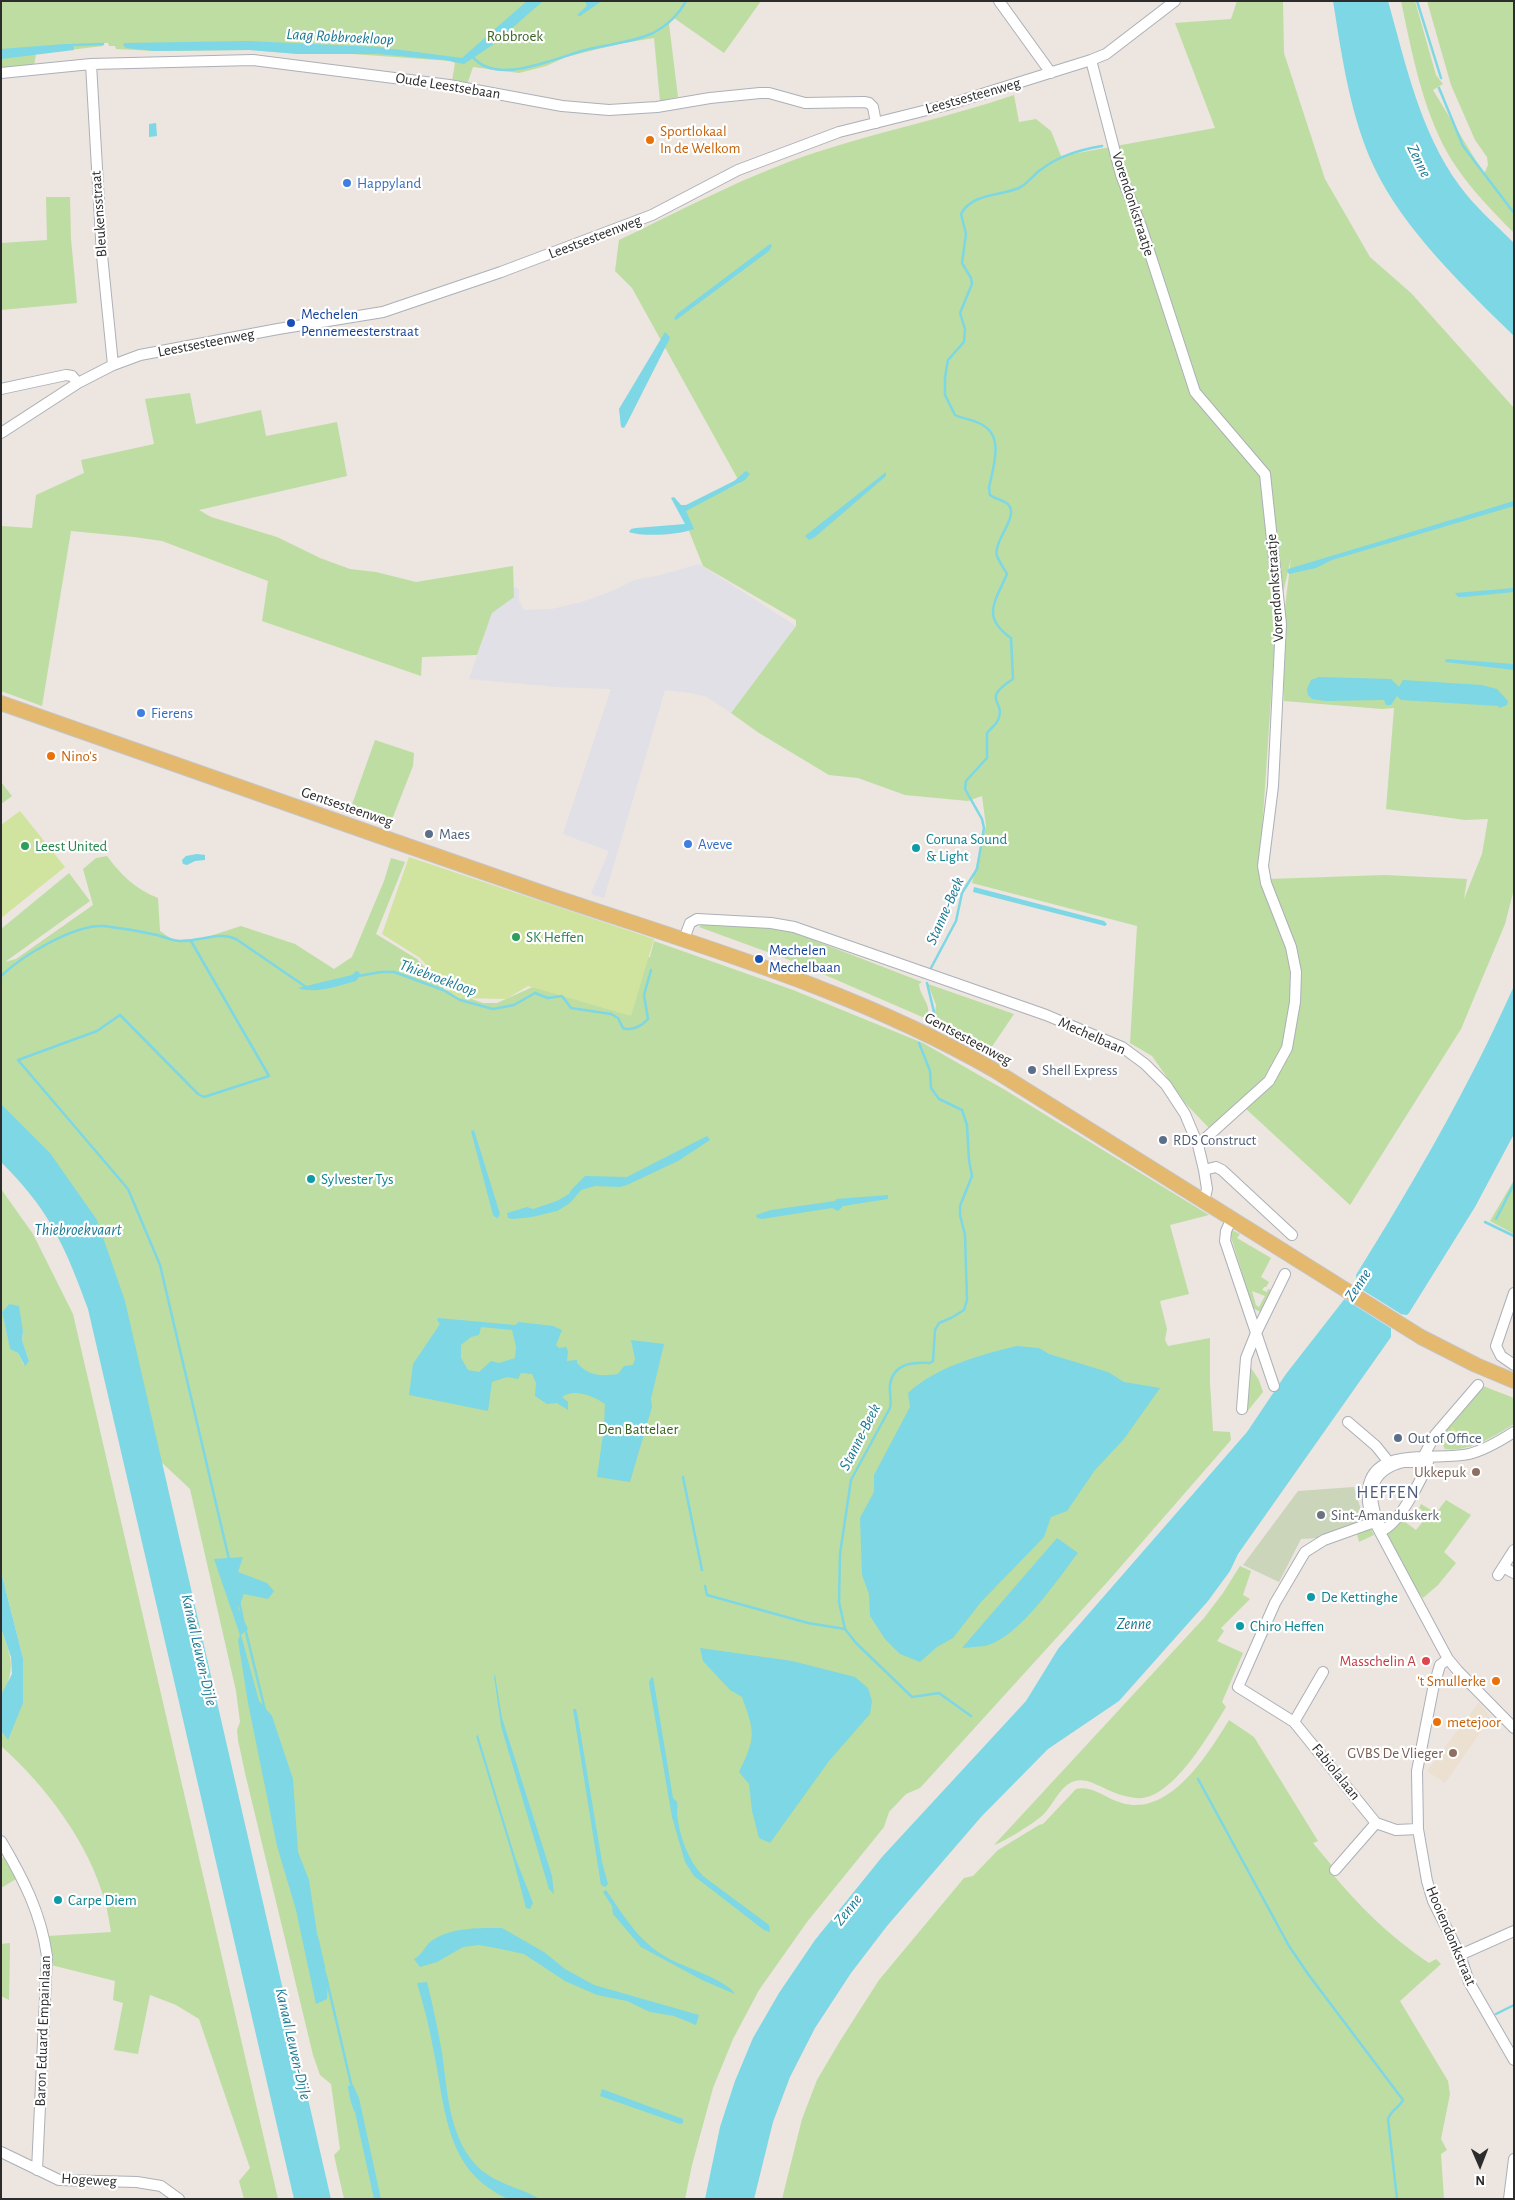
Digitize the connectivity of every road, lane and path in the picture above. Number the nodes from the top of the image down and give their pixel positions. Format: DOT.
graph roads {
  1 [pos="999,1"];
  2 [pos="1175,1"];
  3 [pos="1091,60"];
  4 [pos="91,64"];
  5 [pos="1,73"];
  6 [pos="1051,74"];
  7 [pos="876,123"];
  8 [pos="113,365"];
  9 [pos="78,383"];
  10 [pos="1,389"];
  11 [pos="1,433"];
  12 [pos="1,703"];
  13 [pos="17,709"];
  14 [pos="1,713"];
  15 [pos="684,939"];
  16 [pos="1198,1145"];
  17 [pos="1204,1170"];
  18 [pos="1204,1201"];
  19 [pos="1232,1218"];
  20 [pos="1292,1235"];
  21 [pos="1285,1274"];
  22 [pos="1514,1293"];
  23 [pos="1256,1333"];
  24 [pos="1514,1365"];
  25 [pos="1514,1381"];
  26 [pos="1478,1384"];
  27 [pos="1274,1386"];
  28 [pos="1242,1410"];
  29 [pos="1348,1422"];
  30 [pos="1513,1434"];
  31 [pos="1422,1460"];
  32 [pos="1388,1461"];
  33 [pos="1376,1521"];
  34 [pos="1514,1550"];
  35 [pos="1514,1573"];
  36 [pos="1448,1659"];
  37 [pos="1323,1672"];
  38 [pos="1294,1722"];
  39 [pos="1514,1728"];
  40 [pos="1376,1824"];
  41 [pos="1418,1829"];
  42 [pos="1,1841"];
  43 [pos="1335,1870"];
  44 [pos="1514,1930"];
  45 [pos="1460,1956"];
  46 [pos="1514,2060"];
  47 [pos="1,2152"];
  48 [pos="1514,2159"];
  49 [pos="37,2170"];
  50 [pos="179,2199"];
  51 [pos="1509,2199"];
  1 -- 6 [label="street"];
  2 -- 3 [label="street, Leestsesteenweg"];
  3 -- 6 [label="street, Leestsesteenweg"];
  3 -- 16 [label="street, Vorendonkstraatje"];
  4 -- 5 [label="street, Oude Leestsebaan"];
  4 -- 7 [label="street, Oude Leestsebaan"];
  4 -- 8 [label="street, Bleukensstraat"];
  6 -- 7 [label="street, Leestsesteenweg"];
  7 -- 8 [label="street, Leestsesteenweg"];
  8 -- 9 [label="street, Leestsesteenweg"];
  9 -- 10 [label="street"];
  9 -- 11 [label="street, Leestsesteenweg"];
  12 -- 13 [label="main road, Gentsesteenweg"];
  13 -- 14 [label="main road"];
  13 -- 15 [label="main road, Gentsesteenweg"];
  15 -- 16 [label="street, Mechelbaan"];
  15 -- 18 [label="main road, Gentsesteenweg"];
  16 -- 17 [label="street, Mechelbaan"];
  17 -- 18 [label="street, Mechelbaan"];
  17 -- 20 [label="street"];
  18 -- 19 [label="main road, Gentsesteenweg"];
  19 -- 23 [label="street"];
  19 -- 25 [label="main road, Gentsesteenweg"];
  21 -- 23 [label="street"];
  22 -- 24 [label="street"];
  23 -- 27 [label="street"];
  23 -- 28 [label="street"];
  26 -- 31 [label="street"];
  29 -- 32 [label="street"];
  30 -- 31 [label="street"];
  31 -- 32 [label="street"];
  31 -- 33 [label="street"];
  31 -- 33 [label="street"];
  32 -- 33 [label="street"];
  33 -- 36 [label="street"];
  33 -- 38 [label="street, Fabiolalaan"];
  34 -- 35 [label="street"];
  36 -- 39 [label="street"];
  36 -- 41 [label="street, Hooiendonkstraat"];
  37 -- 38 [label="street"];
  38 -- 40 [label="street, Fabiolalaan"];
  40 -- 41 [label="street"];
  40 -- 43 [label="street"];
  41 -- 45 [label="street, Hooiendonkstraat"];
  42 -- 49 [label="street, Baron Eduard Empainlaan"];
  44 -- 45 [label="street"];
  45 -- 46 [label="street, Hooiendonkstraat"];
  47 -- 49 [label="street, Hogeweg"];
  48 -- 51 [label="street"];
  49 -- 50 [label="street, Hogeweg"];
}
